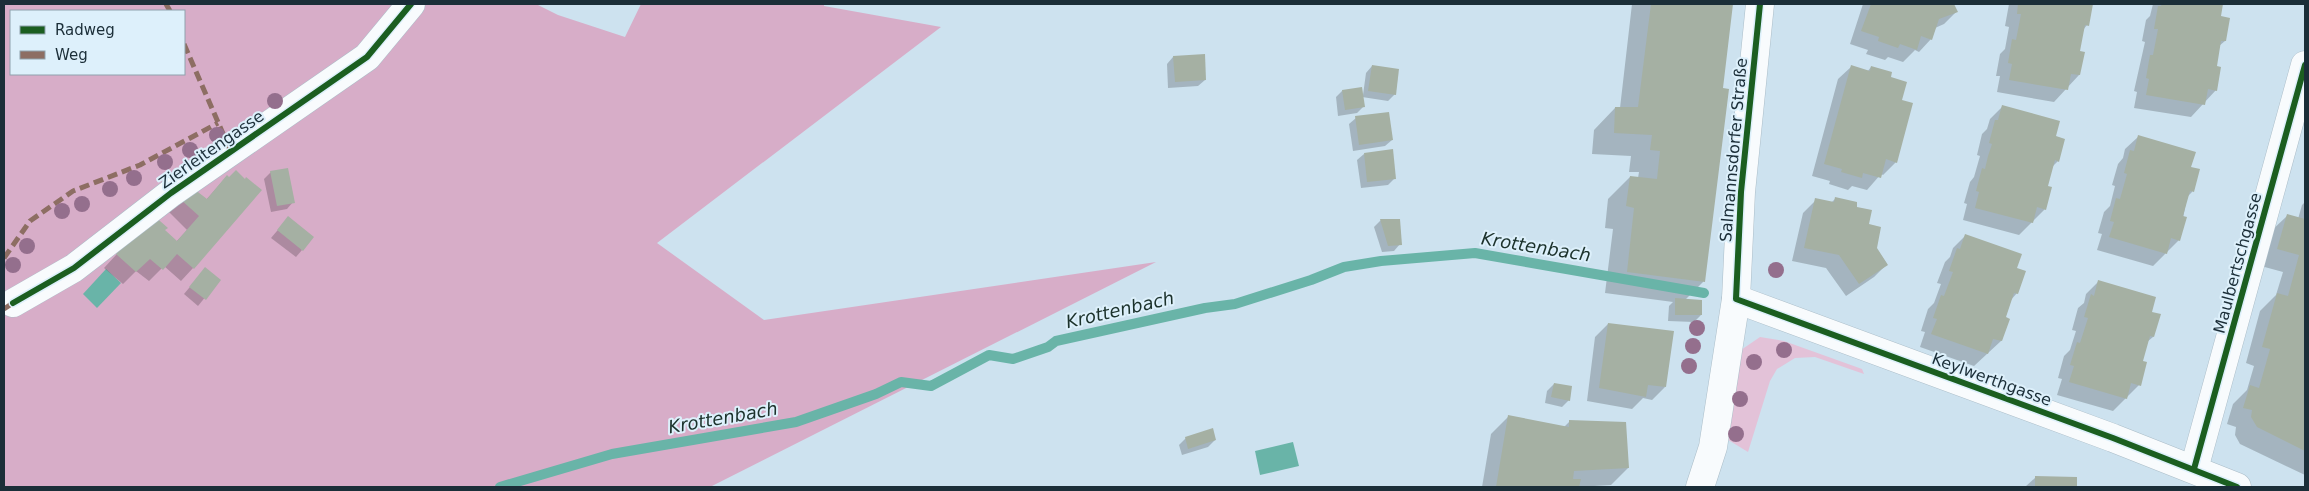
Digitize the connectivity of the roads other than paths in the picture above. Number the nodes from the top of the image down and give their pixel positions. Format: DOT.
graph roads {
  1 [pos="411,4"];
  2 [pos="1760,4"];
  3 [pos="2305,65"];
  4 [pos="1736,300"];
  5 [pos="13,303"];
  6 [pos="2194,469"];
  7 [pos="1700,487"];
  8 [pos="2237,487"];
  1 -- 5 [label="street, Zierleitengasse"];
  2 -- 4 [label="street, Salmannsdorfer Straße"];
  3 -- 6 [label="street, Maulbertschgasse"];
  4 -- 6 [label="street, Keylwerthgasse"];
  4 -- 7 [label="street, Salmannsdorfer Straße"];
  6 -- 8 [label="street, Keylwerthgasse"];
}
